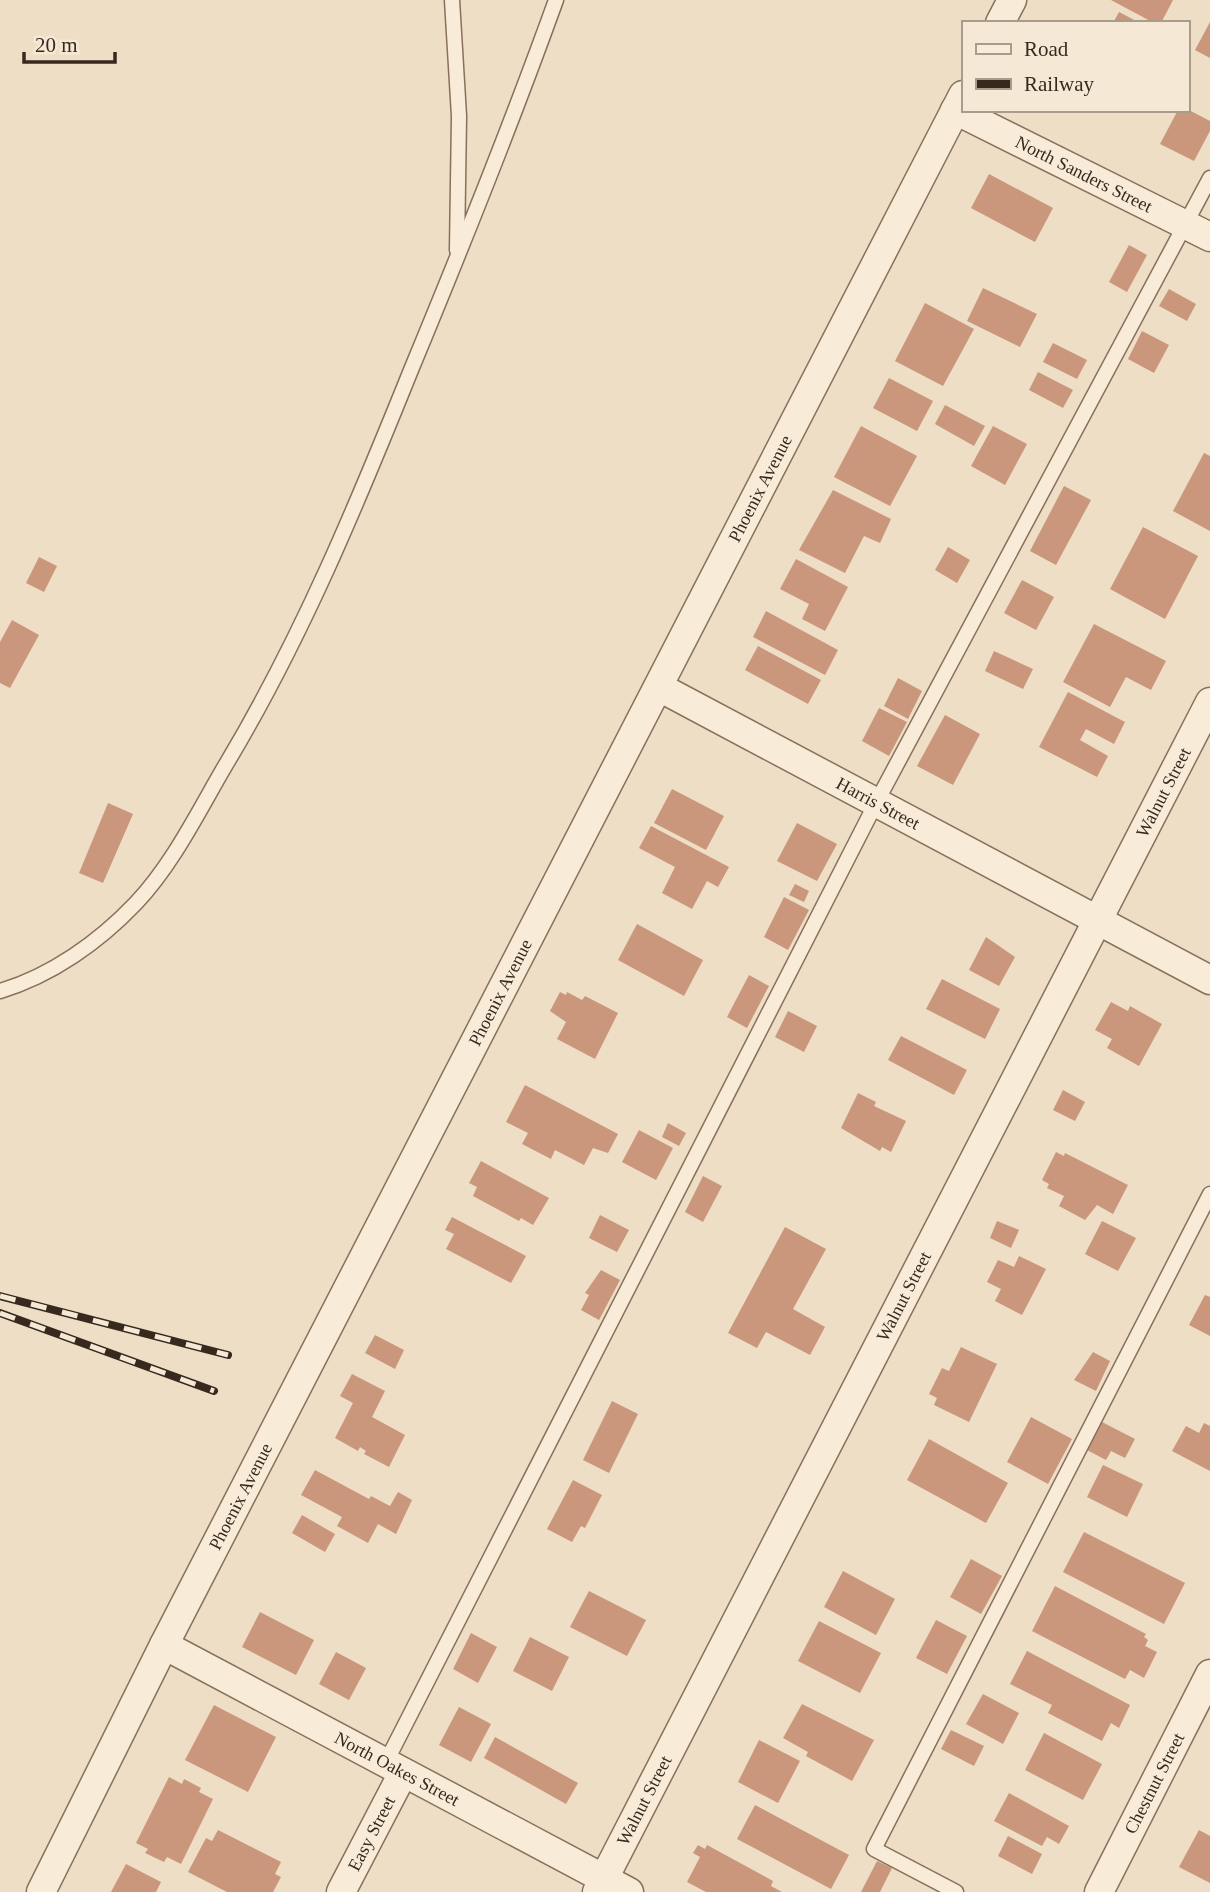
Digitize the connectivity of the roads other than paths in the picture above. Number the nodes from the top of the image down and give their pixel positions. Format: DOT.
graph roads {
  1 [pos="452,0"];
  2 [pos="556,0"];
  3 [pos="1012,0"];
  4 [pos="1001,21"];
  5 [pos="959,103"];
  6 [pos="976,112"];
  7 [pos="1210,178"];
  8 [pos="1198,230"];
  9 [pos="457,259"];
  10 [pos="659,687"];
  11 [pos="1210,702"];
  12 [pos="876,803"];
  13 [pos="1097,922"];
  14 [pos="1210,980"];
  15 [pos="0,991"];
  16 [pos="1210,1194"];
  17 [pos="164,1645"];
  18 [pos="1210,1674"];
  19 [pos="394,1769"];
  20 [pos="601,1885"];
  21 [pos="41,1892"];
  22 [pos="341,1892"];
  23 [pos="629,1892"];
  24 [pos="956,1892"];
  25 [pos="1098,1892"];
  1 -- 9 [label="lane"];
  2 -- 9 [label="lane"];
  3 -- 4 [label="street"];
  5 -- 10 [label="street, Phoenix Avenue"];
  6 -- 8 [label="street, North Sanders Street"];
  7 -- 8 [label="lane"];
  8 -- 12 [label="lane"];
  9 -- 15 [label="lane"];
  10 -- 12 [label="street, Harris Street"];
  10 -- 17 [label="street, Phoenix Avenue"];
  11 -- 13 [label="street, Walnut Street"];
  12 -- 13 [label="street, Harris Street"];
  12 -- 19 [label="lane"];
  13 -- 14 [label="street, Harris Street"];
  13 -- 20 [label="street, Walnut Street"];
  16 -- 24 [label="lane"];
  17 -- 19 [label="street, North Oakes Street"];
  17 -- 21 [label="street, Phoenix Avenue"];
  18 -- 25 [label="street, Chestnut Street"];
  19 -- 20 [label="street, North Oakes Street"];
  19 -- 22 [label="street, Easy Street"];
  20 -- 23 [label="street, North Oakes Street"];
}
